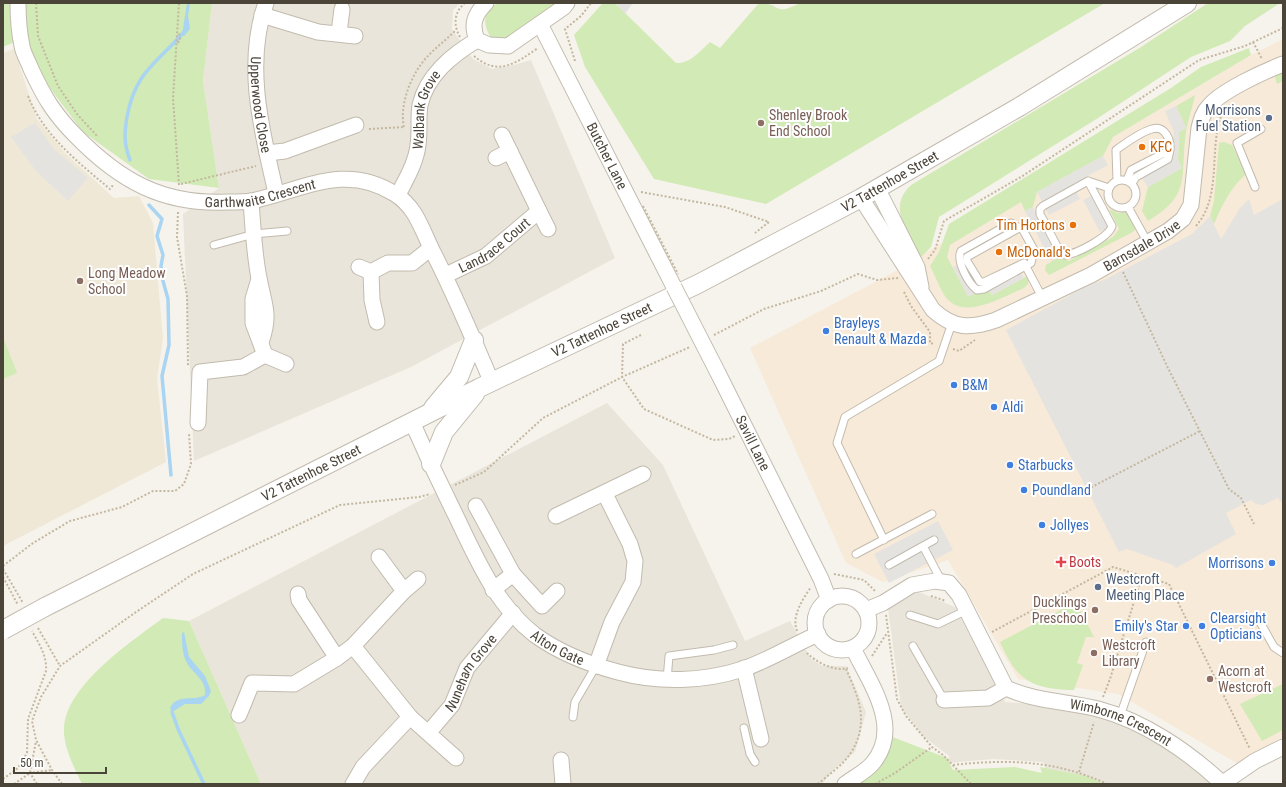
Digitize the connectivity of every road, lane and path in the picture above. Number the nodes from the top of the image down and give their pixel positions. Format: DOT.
graph roads {
  1 [pos="18,3"];
  2 [pos="36,3"];
  3 [pos="180,3"];
  4 [pos="486,3"];
  5 [pos="568,3"];
  6 [pos="591,3"];
  7 [pos="1187,3"];
  8 [pos="342,6"];
  9 [pos="264,9"];
  10 [pos="540,24"];
  11 [pos="1283,28"];
  12 [pos="178,32"];
  13 [pos="340,33"];
  14 [pos="356,36"];
  15 [pos="478,40"];
  16 [pos="1253,42"];
  17 [pos="177,44"];
  18 [pos="576,62"];
  19 [pos="1283,64"];
  20 [pos="1267,70"];
  21 [pos="1223,110"];
  22 [pos="404,127"];
  23 [pos="360,128"];
  24 [pos="1261,129"];
  25 [pos="502,135"];
  26 [pos="100,140"];
  27 [pos="510,151"];
  28 [pos="268,158"];
  29 [pos="496,158"];
  30 [pos="1088,181"];
  31 [pos="1117,181"];
  32 [pos="1129,182"];
  33 [pos="1255,187"];
  34 [pos="877,188"];
  35 [pos="1109,188"];
  36 [pos="177,189"];
  37 [pos="276,193"];
  38 [pos="398,195"];
  39 [pos="638,196"];
  40 [pos="861,198"];
  41 [pos="251,201"];
  42 [pos="1128,206"];
  43 [pos="539,211"];
  44 [pos="1193,228"];
  45 [pos="548,229"];
  46 [pos="287,231"];
  47 [pos="755,233"];
  48 [pos="254,234"];
  49 [pos="1148,243"];
  50 [pos="214,245"];
  51 [pos="431,248"];
  52 [pos="1120,266"];
  53 [pos="917,267"];
  54 [pos="1027,267"];
  55 [pos="446,275"];
  56 [pos="897,278"];
  57 [pos="674,287"];
  58 [pos="922,292"];
  59 [pos="1042,297"];
  60 [pos="377,322"];
  61 [pos="952,323"];
  62 [pos="641,335"];
  63 [pos="713,336"];
  64 [pos="474,340"];
  65 [pos="693,345"];
  66 [pos="263,349"];
  67 [pos="286,364"];
  68 [pos="188,367"];
  69 [pos="622,377"];
  70 [pos="486,386"];
  71 [pos="429,413"];
  72 [pos="412,422"];
  73 [pos="193,427"];
  74 [pos="746,430"];
  75 [pos="1200,431"];
  76 [pos="432,464"];
  77 [pos="643,474"];
  78 [pos="443,490"];
  79 [pos="1084,491"];
  80 [pos="605,494"];
  81 [pos="476,506"];
  82 [pos="932,514"];
  83 [pos="556,516"];
  84 [pos="1254,524"];
  85 [pos="884,540"];
  86 [pos="934,540"];
  87 [pos="923,546"];
  88 [pos="856,554"];
  89 [pos="379,557"];
  90 [pos="889,565"];
  91 [pos="3,566"];
  92 [pos="832,568"];
  93 [pos="513,574"];
  94 [pos="1142,576"];
  95 [pos="3,577"];
  96 [pos="418,579"];
  97 [pos="942,582"];
  98 [pos="404,590"];
  99 [pos="493,590"];
  100 [pos="557,591"];
  101 [pos="298,594"];
  102 [pos="925,594"];
  103 [pos="829,600"];
  104 [pos="883,603"];
  105 [pos="18,606"];
  106 [pos="866,610"];
  107 [pos="966,610"];
  108 [pos="513,613"];
  109 [pos="910,615"];
  110 [pos="1260,622"];
  111 [pos="30,627"];
  112 [pos="3,630"];
  113 [pos="818,634"];
  114 [pos="1146,642"];
  115 [pos="733,645"];
  116 [pos="353,646"];
  117 [pos="913,646"];
  118 [pos="853,648"];
  119 [pos="1283,653"];
  120 [pos="337,658"];
  121 [pos="596,666"];
  122 [pos="744,668"];
  123 [pos="846,669"];
  124 [pos="667,680"];
  125 [pos="1006,688"];
  126 [pos="944,700"];
  127 [pos="1098,709"];
  128 [pos="239,715"];
  129 [pos="1120,716"];
  130 [pos="410,717"];
  131 [pos="573,717"];
  132 [pos="754,730"];
  133 [pos="429,732"];
  134 [pos="36,740"];
  135 [pos="932,747"];
  136 [pos="1283,747"];
  137 [pos="456,758"];
  138 [pos="561,760"];
  139 [pos="755,762"];
  140 [pos="952,765"];
  141 [pos="52,770"];
  142 [pos="1079,772"];
  143 [pos="30,773"];
  144 [pos="3,778"];
  145 [pos="14,784"];
  146 [pos="37,784"];
  147 [pos="62,784"];
  148 [pos="354,784"];
  149 [pos="563,784"];
  150 [pos="818,784"];
  151 [pos="845,784"];
  152 [pos="874,784"];
  153 [pos="971,784"];
  154 [pos="1107,784"];
  155 [pos="1223,784"];
  1 -- 36 [label="street, Garthwaite Crescent"];
  2 -- 26 [label="path"];
  3 -- 12 [label="path"];
  4 -- 15 [label="street"];
  5 -- 10 [label="street"];
  6 -- 18 [label="path"];
  7 -- 34 [label="street, V2 Tattenhoe Street"];
  8 -- 13 [label="street"];
  9 -- 13 [label="street, Upperwood Close"];
  9 -- 28 [label="street, Upperwood Close"];
  10 -- 15 [label="street"];
  10 -- 57 [label="street, Butcher Lane"];
  11 -- 16 [label="path"];
  12 -- 17 [label="path"];
  12 -- 17 [label="path"];
  13 -- 14 [label="street, Upperwood Close"];
  15 -- 38 [label="street, Walbank Grove"];
  16 -- 20 [label="path"];
  16 -- 53 [label="path"];
  17 -- 36 [label="path"];
  19 -- 20 [label="street, Barnsdale Drive"];
  20 -- 49 [label="street, Barnsdale Drive"];
  21 -- 44 [label="path"];
  22 -- 23 [label="path"];
  23 -- 28 [label="street"];
  24 -- 33 [label="lane"];
  25 -- 27 [label="street, Landrace Court"];
  27 -- 29 [label="street"];
  27 -- 43 [label="street, Landrace Court"];
  28 -- 36 [label="path"];
  28 -- 37 [label="street, Upperwood Close"];
  30 -- 30 [label="lane"];
  30 -- 35 [label="lane"];
  31 -- 32 [label="lane"];
  31 -- 32 [label="lane"];
  31 -- 35 [label="lane"];
  32 -- 42 [label="lane"];
  34 -- 40 [label="street, V2 Tattenhoe Street"];
  34 -- 53 [label="street, Barnsdale Drive"];
  35 -- 42 [label="lane"];
  36 -- 41 [label="street, Garthwaite Crescent"];
  36 -- 68 [label="path"];
  37 -- 38 [label="street, Garthwaite Crescent"];
  37 -- 41 [label="street, Garthwaite Crescent"];
  38 -- 51 [label="street, Garthwaite Crescent"];
  39 -- 47 [label="path"];
  40 -- 58 [label="street, Barnsdale Drive"];
  40 -- 70 [label="street, V2 Tattenhoe Street"];
  41 -- 48 [label="street"];
  42 -- 49 [label="lane"];
  43 -- 45 [label="street, Landrace Court"];
  43 -- 55 [label="street, Landrace Court"];
  46 -- 48 [label="lane"];
  48 -- 50 [label="lane"];
  48 -- 66 [label="street"];
  49 -- 59 [label="street, Barnsdale Drive"];
  51 -- 55 [label="street, Garthwaite Crescent"];
  51 -- 60 [label="street"];
  52 -- 75 [label="path"];
  53 -- 58 [label="street, Barnsdale Drive"];
  54 -- 54 [label="lane"];
  54 -- 59 [label="lane"];
  55 -- 64 [label="street, Garthwaite Crescent"];
  56 -- 63 [label="path"];
  57 -- 74 [label="street, Savill Lane, bridge"];
  58 -- 61 [label="street, Barnsdale Drive"];
  59 -- 61 [label="street, Barnsdale Drive"];
  61 -- 85 [label="lane"];
  62 -- 69 [label="path"];
  64 -- 70 [label="street, Garthwaite Crescent"];
  64 -- 71 [label="street"];
  65 -- 69 [label="path"];
  66 -- 67 [label="street"];
  66 -- 73 [label="street"];
  69 -- 74 [label="path"];
  69 -- 78 [label="path"];
  70 -- 71 [label="street, V2 Tattenhoe Street"];
  70 -- 76 [label="street"];
  71 -- 72 [label="street, V2 Tattenhoe Street"];
  72 -- 76 [label="street, Alton Gate"];
  72 -- 112 [label="street, V2 Tattenhoe Street, bridge"];
  73 -- 91 [label="path"];
  74 -- 103 [label="street, Savill Lane"];
  75 -- 79 [label="path"];
  75 -- 84 [label="path"];
  76 -- 78 [label="street, Alton Gate"];
  77 -- 80 [label="street"];
  78 -- 99 [label="street, Alton Gate"];
  78 -- 134 [label="path"];
  80 -- 83 [label="street"];
  80 -- 121 [label="street"];
  81 -- 93 [label="street"];
  82 -- 85 [label="lane"];
  85 -- 88 [label="lane"];
  86 -- 87 [label="lane"];
  87 -- 90 [label="lane"];
  87 -- 97 [label="lane"];
  89 -- 98 [label="street"];
  92 -- 104 [label="path"];
  93 -- 99 [label="street"];
  93 -- 100 [label="street"];
  94 -- 127 [label="path"];
  95 -- 105 [label="path"];
  96 -- 98 [label="street"];
  97 -- 104 [label="street"];
  97 -- 107 [label="street"];
  98 -- 116 [label="street"];
  99 -- 108 [label="street, Alton Gate"];
  101 -- 120 [label="street"];
  102 -- 107 [label="path"];
  103 -- 106 [label="street"];
  103 -- 113 [label="street"];
  104 -- 106 [label="street"];
  104 -- 135 [label="path"];
  106 -- 118 [label="street"];
  107 -- 109 [label="lane"];
  107 -- 125 [label="street"];
  108 -- 121 [label="street, Alton Gate"];
  108 -- 133 [label="street, Nuneham Grove"];
  110 -- 119 [label="lane"];
  111 -- 144 [label="path"];
  113 -- 118 [label="street"];
  113 -- 122 [label="street, Alton Gate"];
  114 -- 129 [label="lane"];
  115 -- 124 [label="lane"];
  116 -- 120 [label="street"];
  116 -- 130 [label="street"];
  117 -- 126 [label="lane"];
  118 -- 151 [label="street"];
  120 -- 128 [label="street"];
  121 -- 124 [label="street, Alton Gate"];
  121 -- 131 [label="lane"];
  122 -- 124 [label="street, Alton Gate"];
  122 -- 132 [label="street"];
  123 -- 150 [label="path"];
  125 -- 126 [label="street"];
  125 -- 127 [label="street, Wimborne Crescent"];
  127 -- 129 [label="street, Wimborne Crescent"];
  127 -- 142 [label="path"];
  129 -- 155 [label="street, Wimborne Crescent"];
  130 -- 133 [label="street"];
  130 -- 148 [label="street"];
  132 -- 139 [label="lane"];
  133 -- 137 [label="street"];
  134 -- 141 [label="path"];
  134 -- 143 [label="path"];
  135 -- 140 [label="path"];
  135 -- 152 [label="path"];
  136 -- 155 [label="street, Wimborne Crescent"];
  138 -- 149 [label="street"];
  140 -- 142 [label="path"];
  140 -- 153 [label="path"];
  141 -- 143 [label="path"];
  141 -- 147 [label="path"];
  142 -- 154 [label="path"];
  143 -- 145 [label="path"];
  143 -- 146 [label="path"];
}
